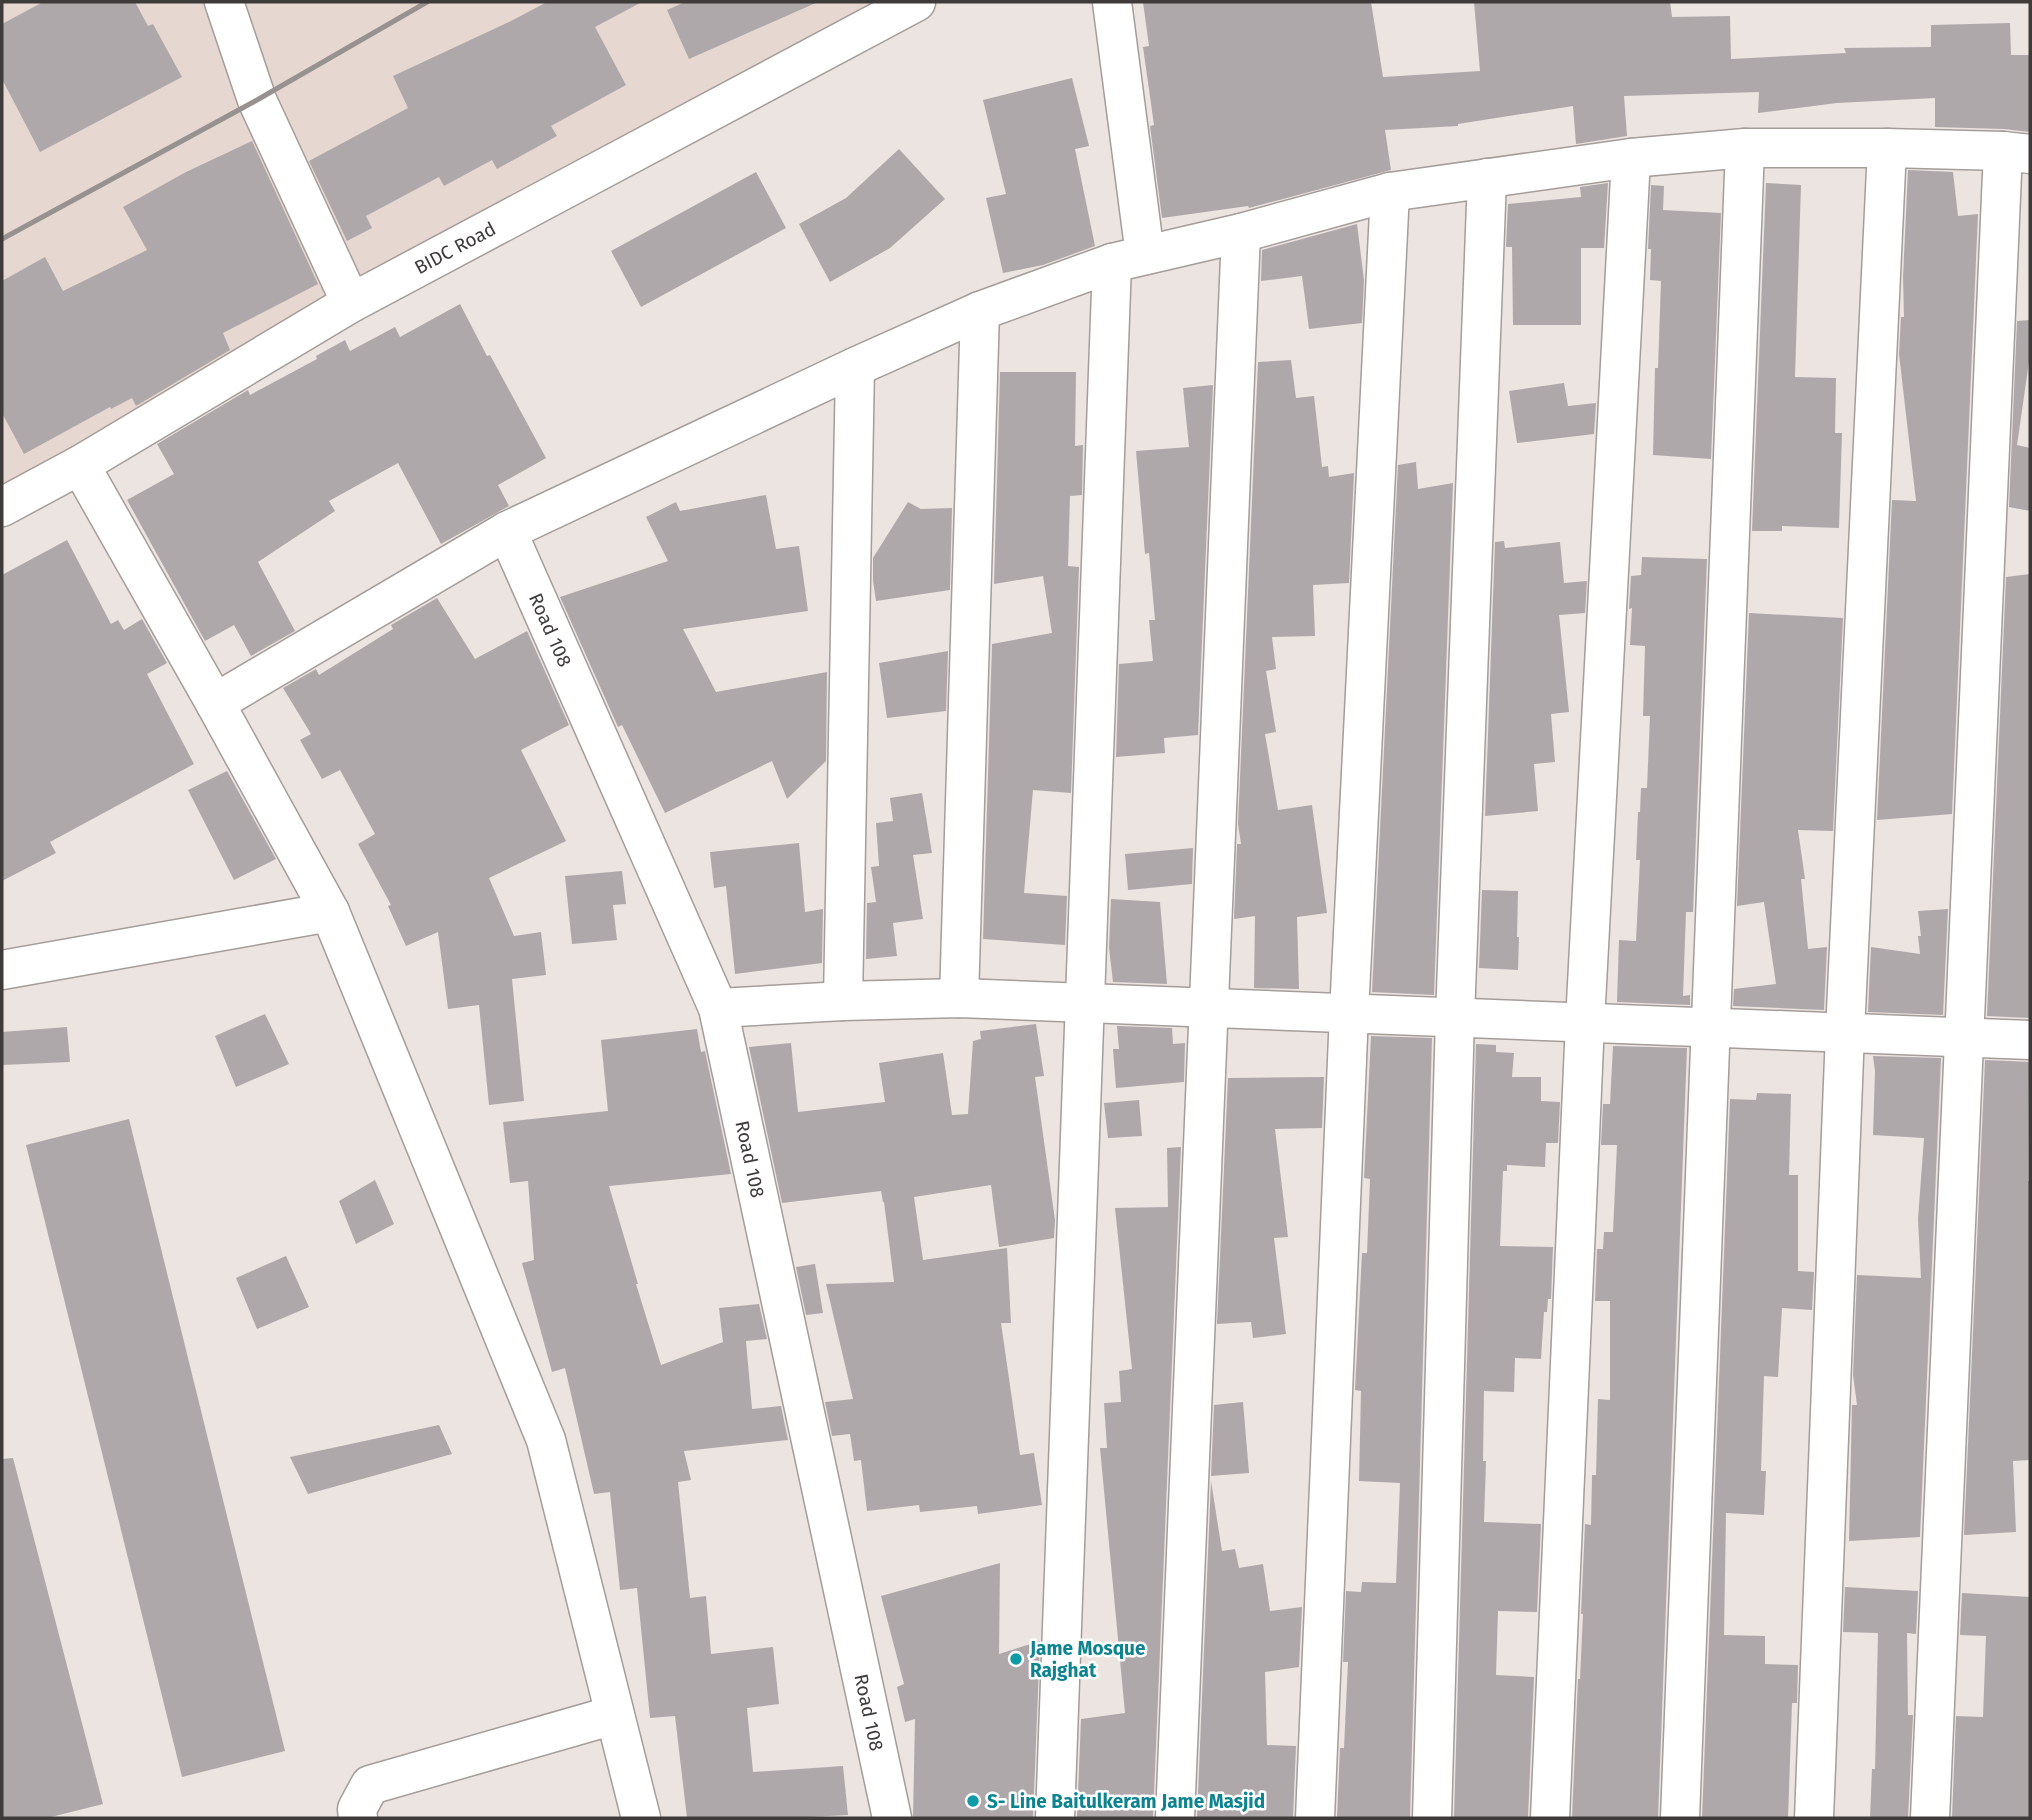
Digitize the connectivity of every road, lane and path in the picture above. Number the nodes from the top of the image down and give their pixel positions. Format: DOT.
graph roads {
  1 [pos="224,2"];
  2 [pos="916,2"];
  3 [pos="1112,2"];
  4 [pos="1745,148"];
  5 [pos="1887,148"];
  6 [pos="2017,153"];
  7 [pos="1630,158"];
  8 [pos="1487,178"];
  9 [pos="1390,192"];
  10 [pos="1241,233"];
  11 [pos="1129,259"];
  12 [pos="351,303"];
  13 [pos="980,311"];
  14 [pos="855,367"];
  15 [pos="80,465"];
  16 [pos="2,507"];
  17 [pos="507,531"];
  18 [pos="215,703"];
  19 [pos="330,912"];
  20 [pos="2,970"];
  21 [pos="959,998"];
  22 [pos="843,1001"];
  23 [pos="1084,1002"];
  24 [pos="718,1007"];
  25 [pos="1208,1007"];
  26 [pos="1349,1013"];
  27 [pos="1455,1017"];
  28 [pos="1586,1022"];
  29 [pos="1710,1027"];
  30 [pos="1845,1032"];
  31 [pos="1965,1037"];
  32 [pos="2030,1040"];
  33 [pos="614,1715"];
  34 [pos="358,1818"];
  35 [pos="641,1818"];
  36 [pos="892,1818"];
  37 [pos="1055,1818"];
  38 [pos="1175,1818"];
  39 [pos="1315,1818"];
  40 [pos="1432,1818"];
  41 [pos="1550,1818"];
  42 [pos="1680,1818"];
  43 [pos="1814,1818"];
  44 [pos="1930,1818"];
  1 -- 12 [label="street"];
  2 -- 12 [label="street, BIDC Road"];
  3 -- 11 [label="street"];
  4 -- 5 [label="street"];
  4 -- 7 [label="street"];
  4 -- 29 [label="street"];
  5 -- 6 [label="street"];
  5 -- 30 [label="street"];
  6 -- 31 [label="street"];
  7 -- 8 [label="street"];
  7 -- 28 [label="street"];
  8 -- 9 [label="street"];
  8 -- 27 [label="street"];
  9 -- 10 [label="street"];
  9 -- 26 [label="street"];
  10 -- 11 [label="street"];
  10 -- 25 [label="street"];
  11 -- 13 [label="street"];
  11 -- 23 [label="street"];
  12 -- 15 [label="street, BIDC Road"];
  13 -- 14 [label="street"];
  13 -- 21 [label="street"];
  14 -- 17 [label="street"];
  14 -- 22 [label="street"];
  15 -- 16 [label="street, BIDC Road"];
  15 -- 18 [label="street"];
  17 -- 18 [label="street"];
  17 -- 24 [label="street, Road 108"];
  18 -- 19 [label="street"];
  19 -- 20 [label="street"];
  19 -- 33 [label="street"];
  21 -- 22 [label="street"];
  21 -- 23 [label="street"];
  22 -- 24 [label="street"];
  23 -- 25 [label="street"];
  23 -- 37 [label="street"];
  24 -- 36 [label="street, Road 108"];
  25 -- 26 [label="street"];
  25 -- 38 [label="street"];
  26 -- 27 [label="street"];
  26 -- 39 [label="street"];
  27 -- 28 [label="street"];
  27 -- 40 [label="street"];
  28 -- 29 [label="street"];
  28 -- 41 [label="street"];
  29 -- 30 [label="street"];
  29 -- 42 [label="street"];
  30 -- 31 [label="street"];
  30 -- 43 [label="street"];
  31 -- 32 [label="street"];
  31 -- 44 [label="street"];
  33 -- 34 [label="street"];
  33 -- 35 [label="street"];
}
